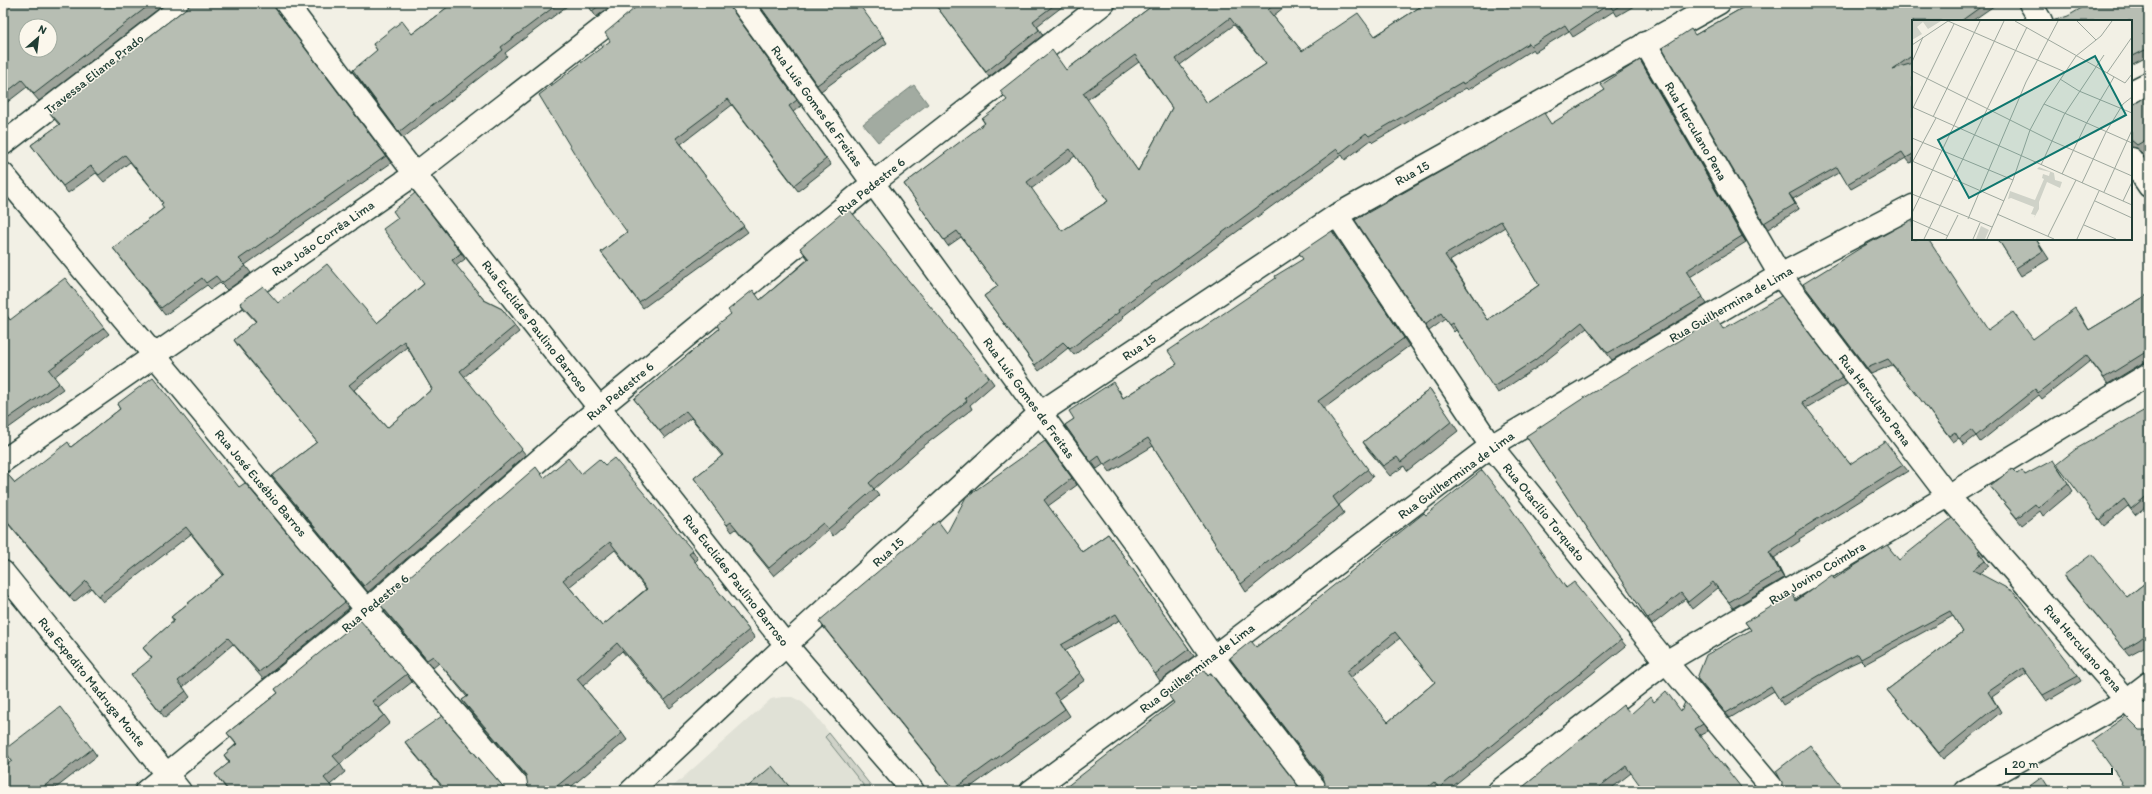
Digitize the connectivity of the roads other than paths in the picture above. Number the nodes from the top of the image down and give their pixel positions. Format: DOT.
graph roads {
  1 [pos="186,3"];
  2 [pos="286,3"];
  3 [pos="635,3"];
  4 [pos="742,3"];
  5 [pos="1104,3"];
  6 [pos="1719,3"];
  7 [pos="2030,3"];
  8 [pos="2041,20"];
  9 [pos="1645,43"];
  10 [pos="2149,83"];
  11 [pos="2132,92"];
  12 [pos="3,144"];
  13 [pos="2132,160"];
  14 [pos="3,174"];
  15 [pos="416,174"];
  16 [pos="873,183"];
  17 [pos="2149,186"];
  18 [pos="1912,207"];
  19 [pos="1337,215"];
  20 [pos="1780,275"];
  21 [pos="155,355"];
  22 [pos="2149,374"];
  23 [pos="599,408"];
  24 [pos="1040,413"];
  25 [pos="1491,446"];
  26 [pos="3,461"];
  27 [pos="1948,496"];
  28 [pos="3,572"];
  29 [pos="367,610"];
  30 [pos="786,644"];
  31 [pos="1213,656"];
  32 [pos="1666,662"];
  33 [pos="2149,683"];
  34 [pos="2128,699"];
  35 [pos="2149,725"];
  36 [pos="174,783"];
  37 [pos="146,791"];
  38 [pos="522,791"];
  39 [pos="631,791"];
  40 [pos="913,791"];
  41 [pos="1030,791"];
  42 [pos="1317,791"];
  43 [pos="1499,791"];
  44 [pos="1775,791"];
  45 [pos="1965,791"];
  1 -- 12 [label="street, Travessa Eliane Prado"];
  2 -- 15 [label="street, Rua Euclides Paulino Barroso"];
  3 -- 15 [label="street, Rua João Corrêa Lima"];
  4 -- 16 [label="street, Rua Luís Gomes de Freitas"];
  5 -- 16 [label="street, Rua Pedestre 6"];
  6 -- 9 [label="street, Rua 15"];
  7 -- 8 [label="street"];
  9 -- 19 [label="street, Rua 15"];
  9 -- 20 [label="street, Rua Herculano Pena"];
  10 -- 11 [label="street"];
  13 -- 17 [label="street"];
  14 -- 21 [label="street, Rua José Eusébio Barros"];
  15 -- 21 [label="street, Rua João Corrêa Lima"];
  15 -- 23 [label="street, Rua Euclides Paulino Barroso"];
  16 -- 23 [label="street, Rua Pedestre 6"];
  16 -- 24 [label="street, Rua Luís Gomes de Freitas"];
  18 -- 20 [label="street, Rua Guilhermina de Lima"];
  19 -- 24 [label="street, Rua 15"];
  19 -- 25 [label="street, Rua Otacílio Torquato"];
  20 -- 25 [label="street, Rua Guilhermina de Lima"];
  20 -- 27 [label="street, Rua Herculano Pena"];
  21 -- 26 [label="street, Rua João Corrêa Lima"];
  21 -- 29 [label="street, Rua José Eusébio Barros"];
  22 -- 27 [label="street, Rua Jovino Coimbra"];
  23 -- 29 [label="street, Rua Pedestre 6"];
  23 -- 30 [label="street, Rua Euclides Paulino Barroso"];
  24 -- 30 [label="street, Rua 15"];
  24 -- 31 [label="street, Rua Luís Gomes de Freitas"];
  25 -- 31 [label="street, Rua Guilhermina de Lima"];
  25 -- 32 [label="street, Rua Otacílio Torquato"];
  27 -- 32 [label="street, Rua Jovino Coimbra"];
  27 -- 34 [label="street, Rua Herculano Pena"];
  28 -- 36 [label="street, Rua Expedito Madruga Monte"];
  29 -- 36 [label="street, Rua Pedestre 6"];
  29 -- 38 [label="street, Rua José Eusébio Barros"];
  30 -- 39 [label="street, Rua 15"];
  30 -- 40 [label="street, Rua Euclides Paulino Barroso"];
  31 -- 41 [label="street, Rua Guilhermina de Lima"];
  31 -- 42 [label="street, Rua Luís Gomes de Freitas"];
  32 -- 43 [label="street, Rua Jovino Coimbra"];
  32 -- 44 [label="street, Rua Otacílio Torquato"];
  33 -- 34 [label="street"];
  34 -- 35 [label="street, Rua Herculano Pena"];
  34 -- 45 [label="street"];
  36 -- 37 [label="street, Rua Pedestre 6"];
}
